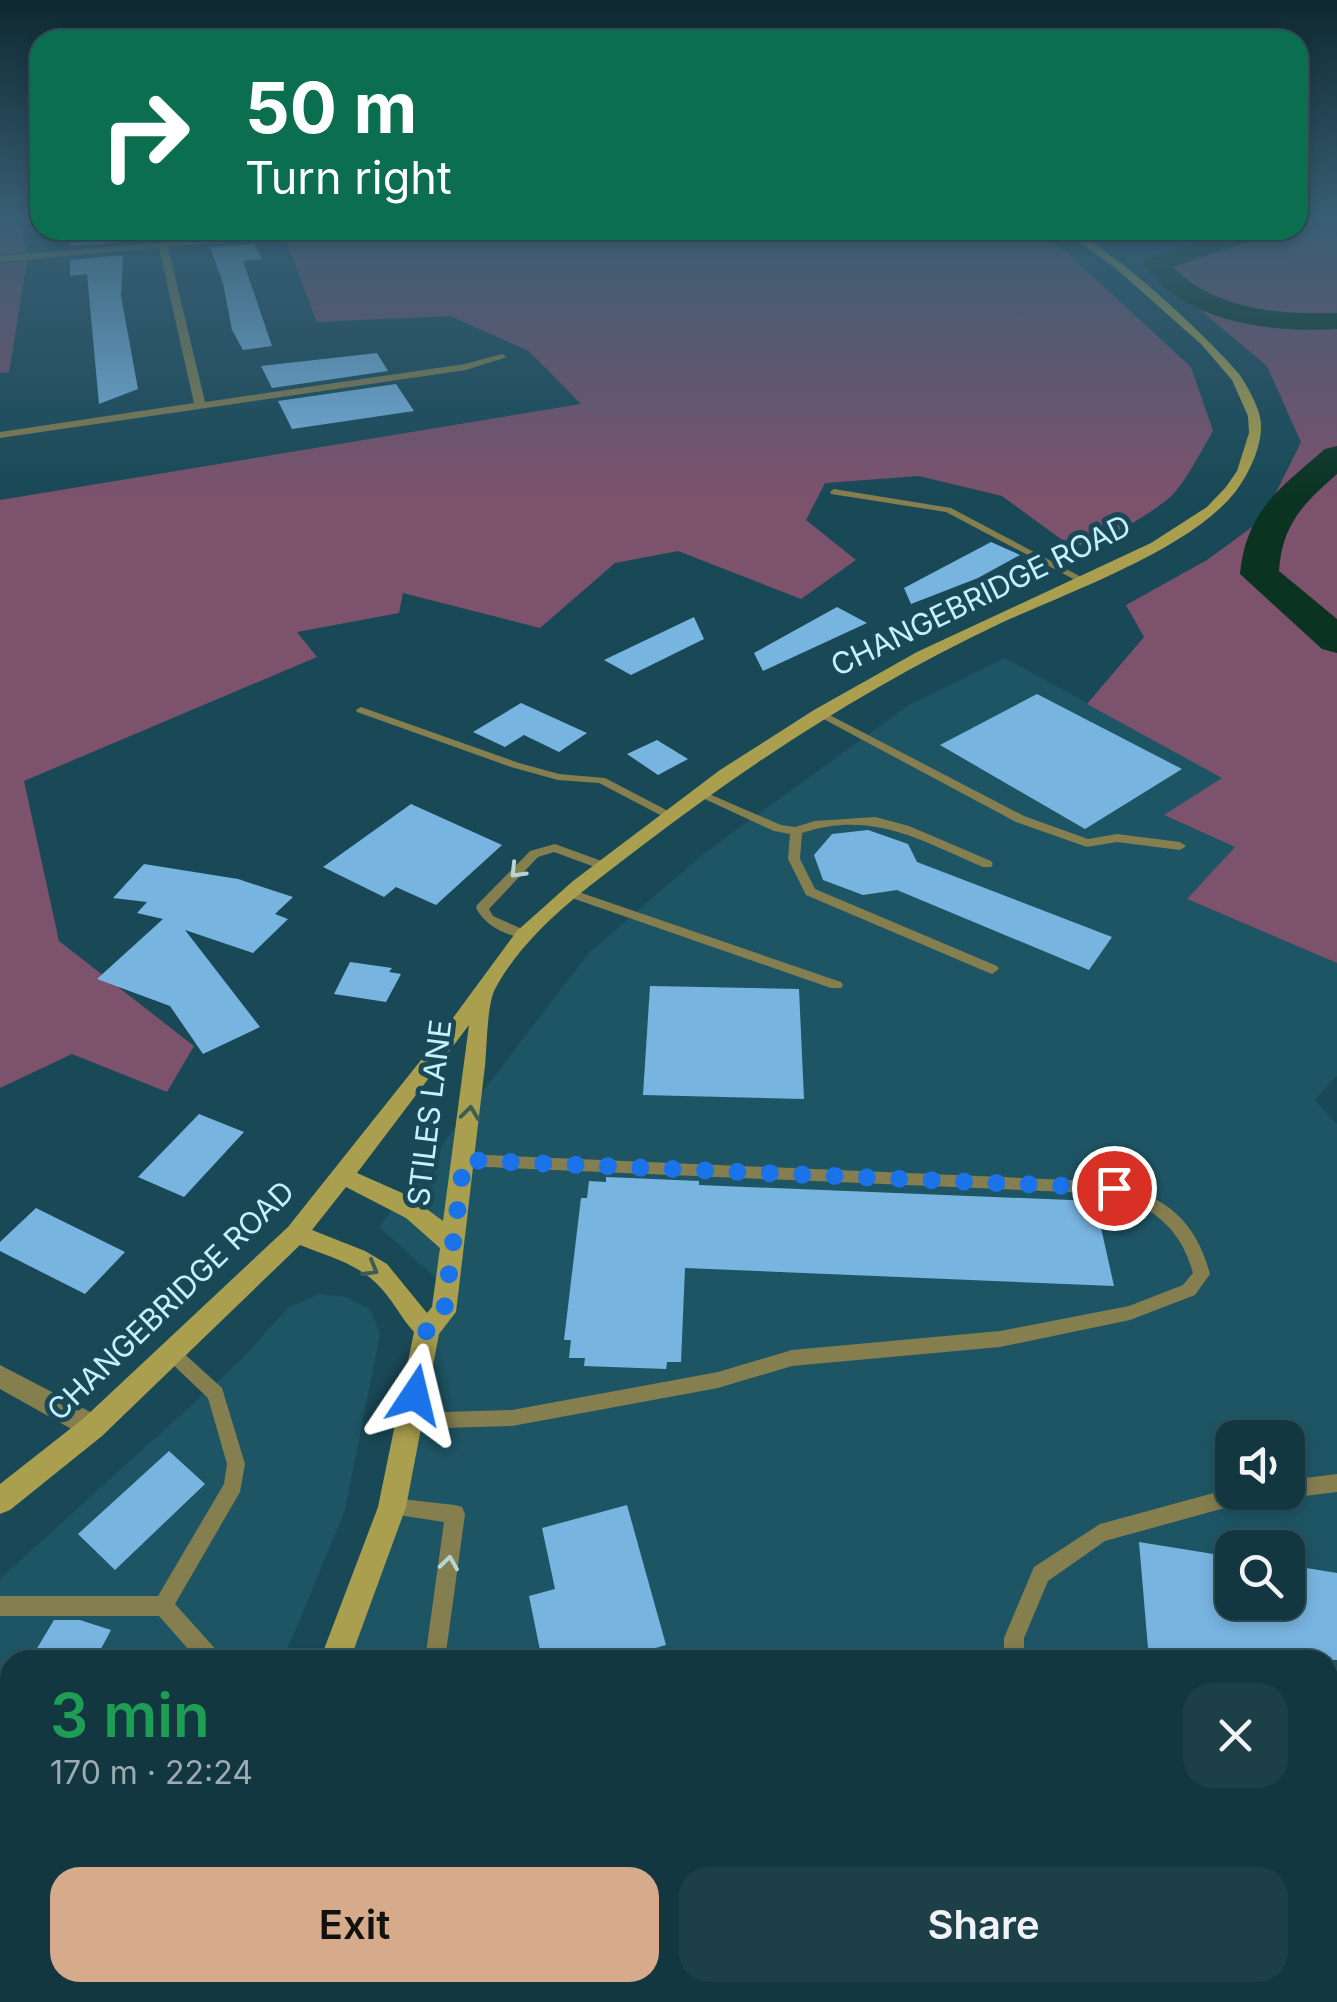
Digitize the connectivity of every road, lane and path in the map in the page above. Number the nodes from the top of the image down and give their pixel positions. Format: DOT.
graph roads {
  1 [pos="178,309"];
  2 [pos="1167,309"];
  3 [pos="502,357"];
  4 [pos="200,406"];
  5 [pos="0,434"];
  6 [pos="834,492"];
  7 [pos="1082,580"];
  8 [pos="361,710"];
  9 [pos="820,713"];
  10 [pos="700,793"];
  11 [pos="670,815"];
  12 [pos="796,831"];
  13 [pos="1180,846"];
  14 [pos="987,864"];
  15 [pos="603,866"];
  16 [pos="570,893"];
  17 [pos="524,935"];
  18 [pos="992,970"];
  19 [pos="836,985"];
  20 [pos="483,991"];
  21 [pos="464,1160"];
  22 [pos="341,1176"];
  23 [pos="296,1234"];
  24 [pos="451,1244"];
  25 [pos="427,1328"];
  26 [pos="173,1354"];
  27 [pos="0,1376"];
  28 [pos="410,1421"];
  29 [pos="92,1427"];
  30 [pos="1337,1484"];
  31 [pos="1305,1487"];
  32 [pos="0,1501"];
  33 [pos="1215,1502"];
  34 [pos="392,1507"];
  35 [pos="0,1606"];
  36 [pos="163,1606"];
  37 [pos="203,1650"];
  38 [pos="339,1650"];
  39 [pos="436,1650"];
  40 [pos="1014,1650"];
  1 -- 4 [label="street"];
  2 -- 7 [label="main road, CHANGEBRIDGE ROAD"];
  3 -- 4 [label="street"];
  4 -- 5 [label="street"];
  6 -- 7 [label="lane"];
  7 -- 9 [label="main road, CHANGEBRIDGE ROAD"];
  8 -- 11 [label="lane"];
  9 -- 10 [label="main road, CHANGEBRIDGE ROAD"];
  9 -- 13 [label="lane"];
  10 -- 11 [label="main road, CHANGEBRIDGE ROAD"];
  10 -- 12 [label="lane"];
  11 -- 15 [label="main road, CHANGEBRIDGE ROAD"];
  12 -- 14 [label="lane"];
  12 -- 18 [label="lane"];
  15 -- 16 [label="main road, CHANGEBRIDGE ROAD"];
  15 -- 17 [label="lane, one-way"];
  16 -- 17 [label="main road, CHANGEBRIDGE ROAD"];
  16 -- 19 [label="lane"];
  17 -- 20 [label="main road, CHANGEBRIDGE ROAD"];
  21 -- 20 [label="main road, STILES LANE, one-way"];
  20 -- 22 [label="main road, CHANGEBRIDGE ROAD"];
  21 -- 24 [label="main road, STILES LANE"];
  21 -- 28 [label="lane"];
  22 -- 23 [label="main road, CHANGEBRIDGE ROAD"];
  22 -- 24 [label="main road, STILES LANE"];
  23 -- 25 [label="main road, one-way"];
  23 -- 26 [label="main road, CHANGEBRIDGE ROAD"];
  24 -- 25 [label="main road, STILES LANE"];
  25 -- 28 [label="main road, STILES LANE"];
  26 -- 29 [label="main road, CHANGEBRIDGE ROAD"];
  26 -- 36 [label="lane"];
  27 -- 29 [label="street"];
  28 -- 34 [label="main road, STILES LANE"];
  29 -- 32 [label="main road, CHANGEBRIDGE ROAD"];
  30 -- 31 [label="lane"];
  33 -- 40 [label="lane"];
  34 -- 38 [label="main road, STILES LANE"];
  39 -- 34 [label="lane, one-way"];
  35 -- 36 [label="lane"];
  36 -- 37 [label="lane"];
}
